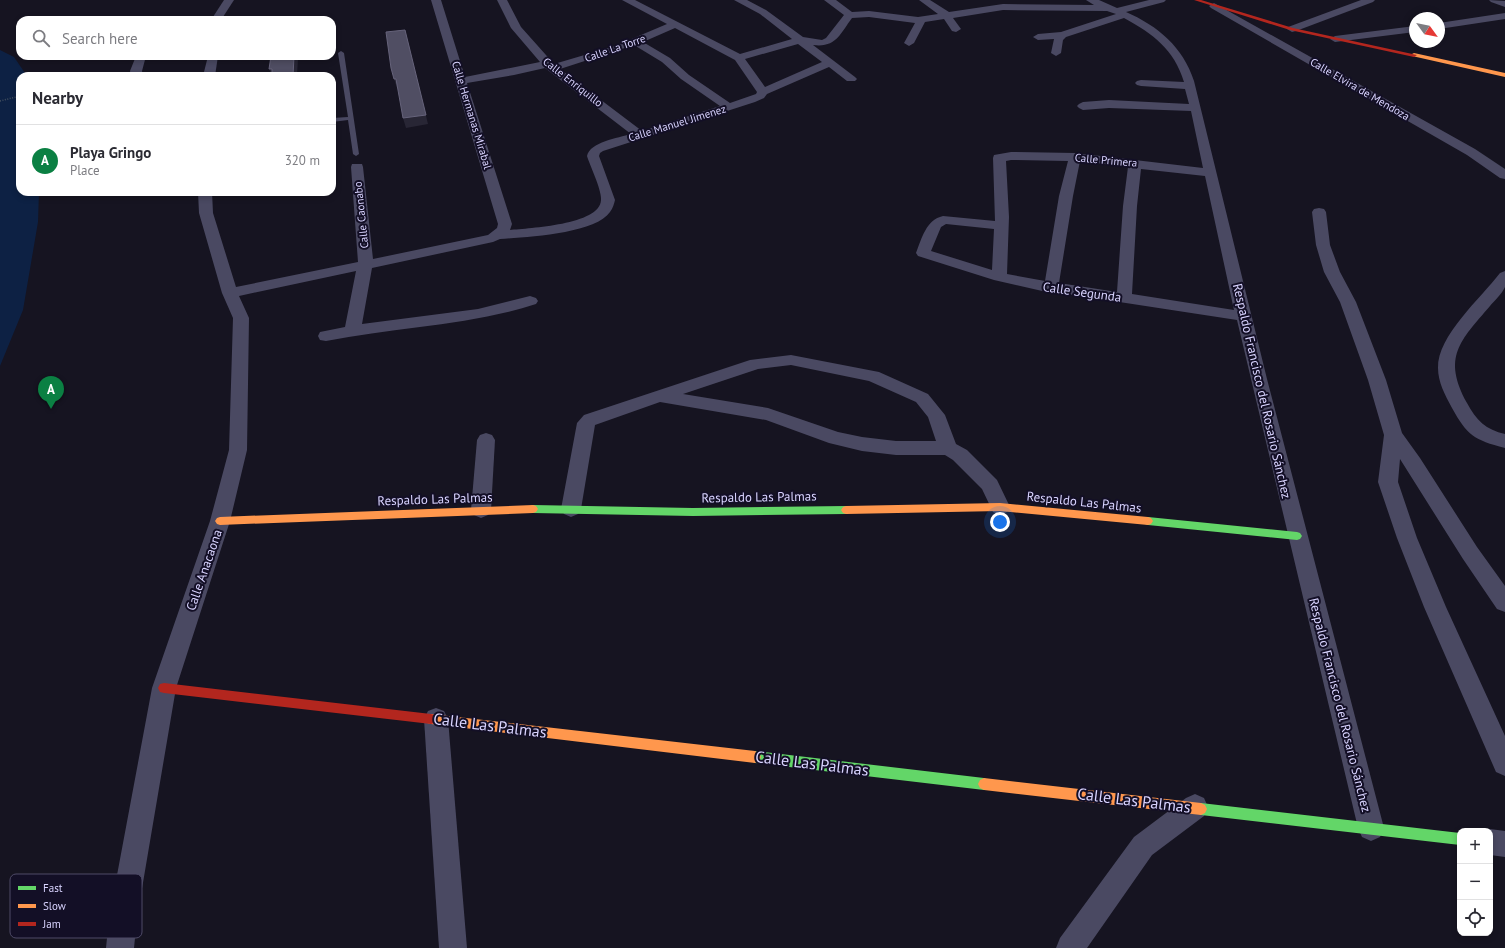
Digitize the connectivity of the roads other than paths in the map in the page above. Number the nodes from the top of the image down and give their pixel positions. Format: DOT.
graph roads {
  1 [pos="228,0"];
  2 [pos="436,0"];
  3 [pos="502,0"];
  4 [pos="627,0"];
  5 [pos="739,0"];
  6 [pos="829,0"];
  7 [pos="924,0"];
  8 [pos="1091,0"];
  9 [pos="1161,0"];
  10 [pos="1196,0"];
  11 [pos="1370,0"];
  12 [pos="1494,0"];
  13 [pos="1505,4"];
  14 [pos="1214,6"];
  15 [pos="1116,11"];
  16 [pos="849,15"];
  17 [pos="946,15"];
  18 [pos="218,16"];
  19 [pos="1505,16"];
  20 [pos="921,20"];
  21 [pos="676,24"];
  22 [pos="1445,25"];
  23 [pos="1292,29"];
  24 [pos="956,30"];
  25 [pos="1409,31"];
  26 [pos="1062,35"];
  27 [pos="1038,37"];
  28 [pos="1336,39"];
  29 [pos="799,40"];
  30 [pos="636,42"];
  31 [pos="909,43"];
  32 [pos="341,53"];
  33 [pos="1056,53"];
  34 [pos="739,58"];
  35 [pos="140,60"];
  36 [pos="211,60"];
  37 [pos="829,63"];
  38 [pos="550,66"];
  39 [pos="136,72"];
  40 [pos="210,72"];
  41 [pos="1505,75"];
  42 [pos="851,79"];
  43 [pos="461,81"];
  44 [pos="1141,83"];
  45 [pos="1190,86"];
  46 [pos="763,92"];
  47 [pos="1083,106"];
  48 [pos="729,107"];
  49 [pos="1196,108"];
  50 [pos="350,118"];
  51 [pos="336,120"];
  52 [pos="640,135"];
  53 [pos="1075,157"];
  54 [pos="356,160"];
  55 [pos="1135,163"];
  56 [pos="1211,173"];
  57 [pos="1505,174"];
  58 [pos="205,196"];
  59 [pos="1319,212"];
  60 [pos="1002,226"];
  61 [pos="501,232"];
  62 [pos="366,263"];
  63 [pos="1505,276"];
  64 [pos="999,277"];
  65 [pos="1050,288"];
  66 [pos="230,292"];
  67 [pos="1124,298"];
  68 [pos="530,301"];
  69 [pos="1243,316"];
  70 [pos="353,330"];
  71 [pos="326,336"];
  72 [pos="660,396"];
  73 [pos="1393,435"];
  74 [pos="486,440"];
  75 [pos="1505,441"];
  76 [pos="948,448"];
  77 [pos="1000,507"];
  78 [pos="572,509"];
  79 [pos="481,510"];
  80 [pos="220,520"];
  81 [pos="1297,536"];
  82 [pos="1505,603"];
  83 [pos="164,688"];
  84 [pos="436,719"];
  85 [pos="1505,764"];
  86 [pos="1195,807"];
  87 [pos="1370,828"];
  88 [pos="1457,839"];
  89 [pos="1493,842"];
  90 [pos="1505,844"];
  91 [pos="131,874"];
  92 [pos="121,938"];
  93 [pos="120,948"];
  94 [pos="453,948"];
  95 [pos="1070,948"];
  1 -- 18 [label="street"];
  2 -- 43 [label="street, Calle Hermanas Mirabal"];
  3 -- 38 [label="street, Calle Enriquillo"];
  4 -- 21 [label="street"];
  5 -- 29 [label="street"];
  6 -- 16 [label="street"];
  7 -- 17 [label="street"];
  8 -- 15 [label="street, Respaldo Francisco del Rosario Sánchez"];
  9 -- 15 [label="street"];
  10 -- 14 [label="street"];
  11 -- 23 [label="street"];
  12 -- 13 [label="street"];
  14 -- 23 [label="street"];
  14 -- 57 [label="street, Calle Elvira de Mendoza"];
  15 -- 17 [label="street"];
  15 -- 26 [label="street"];
  15 -- 45 [label="street, Respaldo Francisco del Rosario Sánchez"];
  16 -- 20 [label="street"];
  16 -- 29 [label="street"];
  17 -- 20 [label="street"];
  17 -- 24 [label="street"];
  19 -- 22 [label="street"];
  20 -- 31 [label="street"];
  21 -- 30 [label="street, Calle La Torre"];
  21 -- 34 [label="street"];
  23 -- 28 [label="street"];
  25 -- 28 [label="street"];
  26 -- 27 [label="street"];
  26 -- 33 [label="street"];
  28 -- 41 [label="street"];
  29 -- 34 [label="street"];
  29 -- 37 [label="street"];
  30 -- 38 [label="street, Calle La Torre"];
  30 -- 48 [label="street"];
  32 -- 50 [label="lane"];
  34 -- 46 [label="street"];
  35 -- 39 [label="street"];
  36 -- 40 [label="street"];
  37 -- 42 [label="street"];
  37 -- 46 [label="street, Calle Manuel Jimenez"];
  38 -- 43 [label="street, Calle La Torre"];
  38 -- 52 [label="street, Calle Enriquillo"];
  43 -- 61 [label="street, Calle Hermanas Mirabal"];
  44 -- 45 [label="street"];
  45 -- 49 [label="street, Respaldo Francisco del Rosario Sánchez"];
  46 -- 48 [label="street, Calle Manuel Jimenez"];
  47 -- 49 [label="street"];
  48 -- 52 [label="street, Calle Manuel Jimenez"];
  49 -- 56 [label="street, Respaldo Francisco del Rosario Sánchez"];
  50 -- 51 [label="lane"];
  50 -- 54 [label="lane"];
  52 -- 61 [label="street, Calle Manuel Jimenez"];
  53 -- 55 [label="street, Calle Primera"];
  53 -- 60 [label="street, Calle Primera"];
  53 -- 65 [label="street"];
  54 -- 62 [label="street, Calle Caonabo"];
  55 -- 56 [label="street, Calle Primera"];
  55 -- 67 [label="street"];
  56 -- 69 [label="street, Respaldo Francisco del Rosario Sánchez"];
  58 -- 66 [label="street, Calle Anacaona"];
  59 -- 73 [label="street"];
  60 -- 64 [label="street"];
  60 -- 64 [label="street, Calle Segunda"];
  61 -- 62 [label="street"];
  62 -- 66 [label="street"];
  62 -- 70 [label="street"];
  63 -- 75 [label="street"];
  64 -- 65 [label="street, Calle Segunda"];
  65 -- 67 [label="street, Calle Segunda"];
  66 -- 80 [label="street, Calle Anacaona"];
  67 -- 69 [label="street, Calle Segunda"];
  68 -- 70 [label="street"];
  69 -- 81 [label="street, Respaldo Francisco del Rosario Sánchez"];
  70 -- 71 [label="street"];
  72 -- 76 [label="street"];
  72 -- 76 [label="street"];
  72 -- 78 [label="street"];
  73 -- 82 [label="street"];
  73 -- 85 [label="street"];
  74 -- 79 [label="street"];
  76 -- 77 [label="street"];
  77 -- 78 [label="street, Respaldo Las Palmas"];
  77 -- 81 [label="street, Respaldo Las Palmas"];
  78 -- 79 [label="street, Respaldo Las Palmas"];
  79 -- 80 [label="street, Respaldo Las Palmas"];
  80 -- 83 [label="street, Calle Anacaona"];
  81 -- 87 [label="street, Respaldo Francisco del Rosario Sánchez"];
  83 -- 84 [label="street, Calle Las Palmas"];
  83 -- 91 [label="street, Calle Anacaona"];
  84 -- 86 [label="street, Calle Las Palmas"];
  84 -- 94 [label="street"];
  86 -- 87 [label="street, Calle Las Palmas"];
  86 -- 95 [label="street"];
  87 -- 88 [label="street, Calle Las Palmas"];
  89 -- 90 [label="street"];
  92 -- 93 [label="street, Calle Anacaona"];
}
